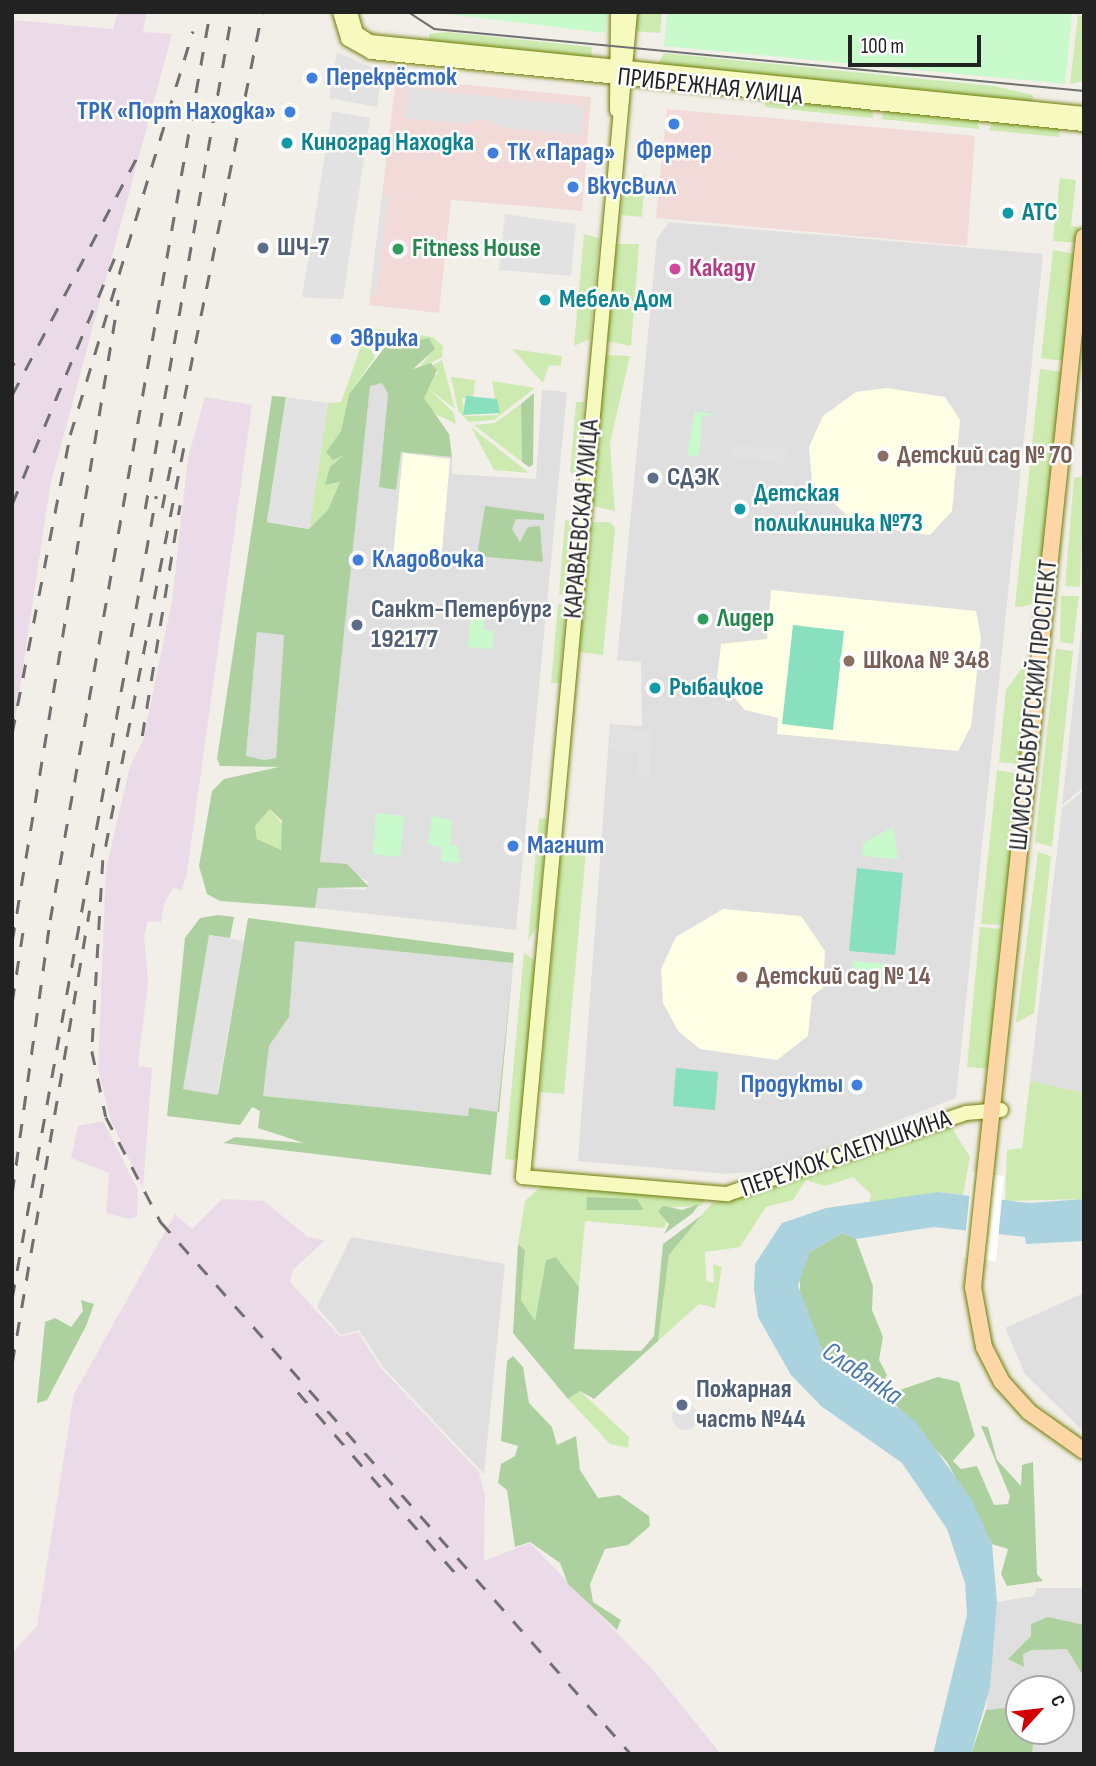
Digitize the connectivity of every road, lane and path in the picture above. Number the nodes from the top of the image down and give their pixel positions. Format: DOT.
graph roads {
  1 [pos="340,12"];
  2 [pos="618,12"];
  3 [pos="630,12"];
  4 [pos="349,23"];
  5 [pos="620,72"];
  6 [pos="1084,114"];
  7 [pos="1084,124"];
  8 [pos="1084,237"];
  9 [pos="1084,331"];
  10 [pos="996,1110"];
  11 [pos="523,1177"];
  12 [pos="1084,1451"];
  1 -- 4 [label="street"];
  2 -- 5 [label="street, КАРАВАЕВСКАЯ УЛИЦА"];
  3 -- 5 [label="street, КАРАВАЕВСКАЯ УЛИЦА"];
  4 -- 5 [label="street, ПРИБРЕЖНАЯ УЛИЦА"];
  5 -- 6 [label="street, ПРИБРЕЖНАЯ УЛИЦА"];
  5 -- 7 [label="street, ПРИБРЕЖНАЯ УЛИЦА"];
  5 -- 11 [label="street, КАРАВАЕВСКАЯ УЛИЦА"];
  8 -- 10 [label="main road, ШЛИССЕЛЬБУРГСКИЙ ПРОСПЕКТ"];
  9 -- 10 [label="main road, ШЛИССЕЛЬБУРГСКИЙ ПРОСПЕКТ"];
  10 -- 11 [label="street, ПЕРЕУЛОК СЛЕПУШКИНА"];
  10 -- 12 [label="main road, ШЛИССЕЛЬБУРГСКИЙ ПРОСПЕКТ"];
}
